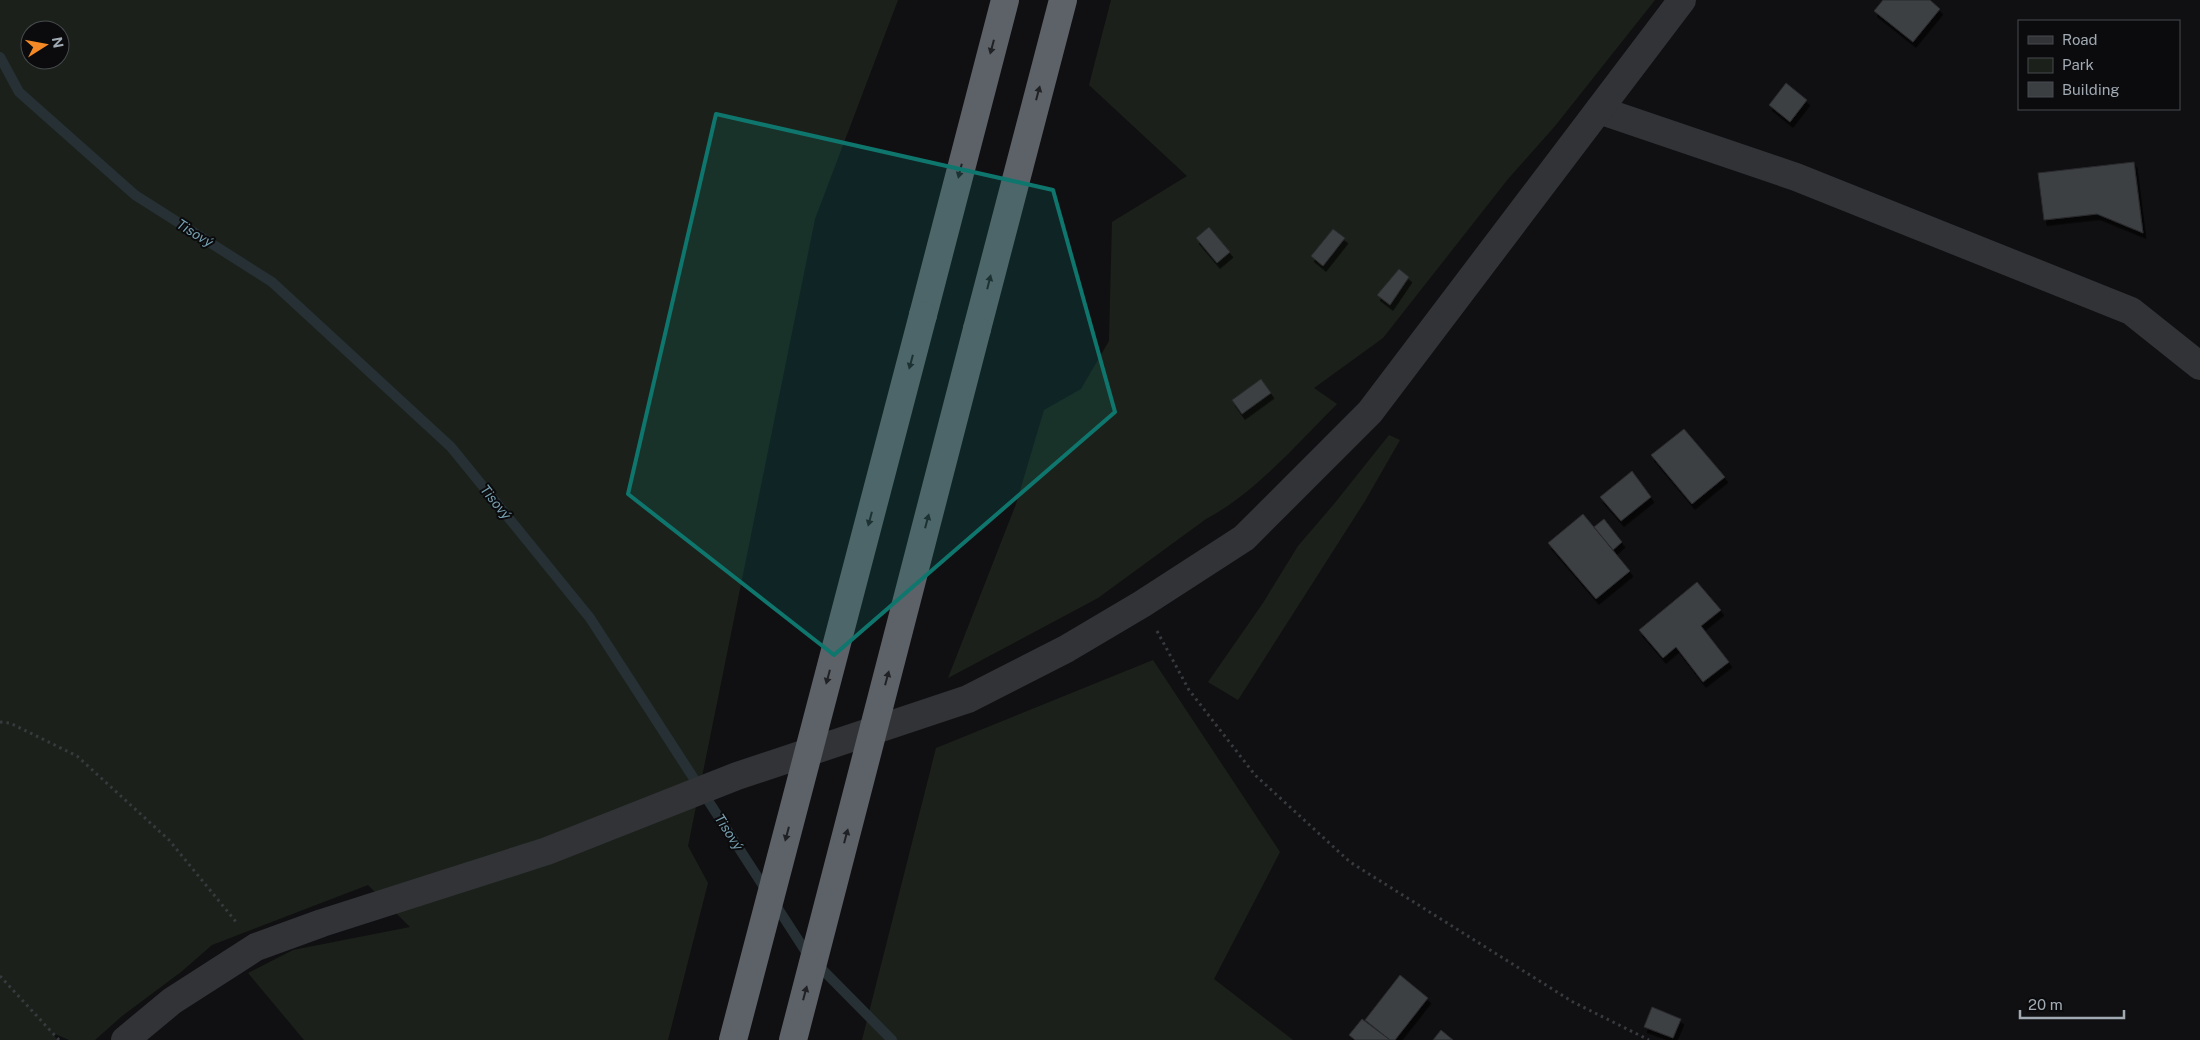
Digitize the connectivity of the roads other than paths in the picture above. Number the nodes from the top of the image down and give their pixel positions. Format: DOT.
graph roads {
  1 [pos="1004,0"];
  2 [pos="1063,0"];
  3 [pos="1682,0"];
  4 [pos="1599,110"];
  5 [pos="2200,366"];
  6 [pos="125,1040"];
  7 [pos="733,1040"];
  8 [pos="793,1040"];
  1 -- 7 [label="highway, one-way, bridge"];
  8 -- 2 [label="highway, one-way, bridge"];
  3 -- 4 [label="street"];
  4 -- 5 [label="street"];
  4 -- 6 [label="street"];
}
